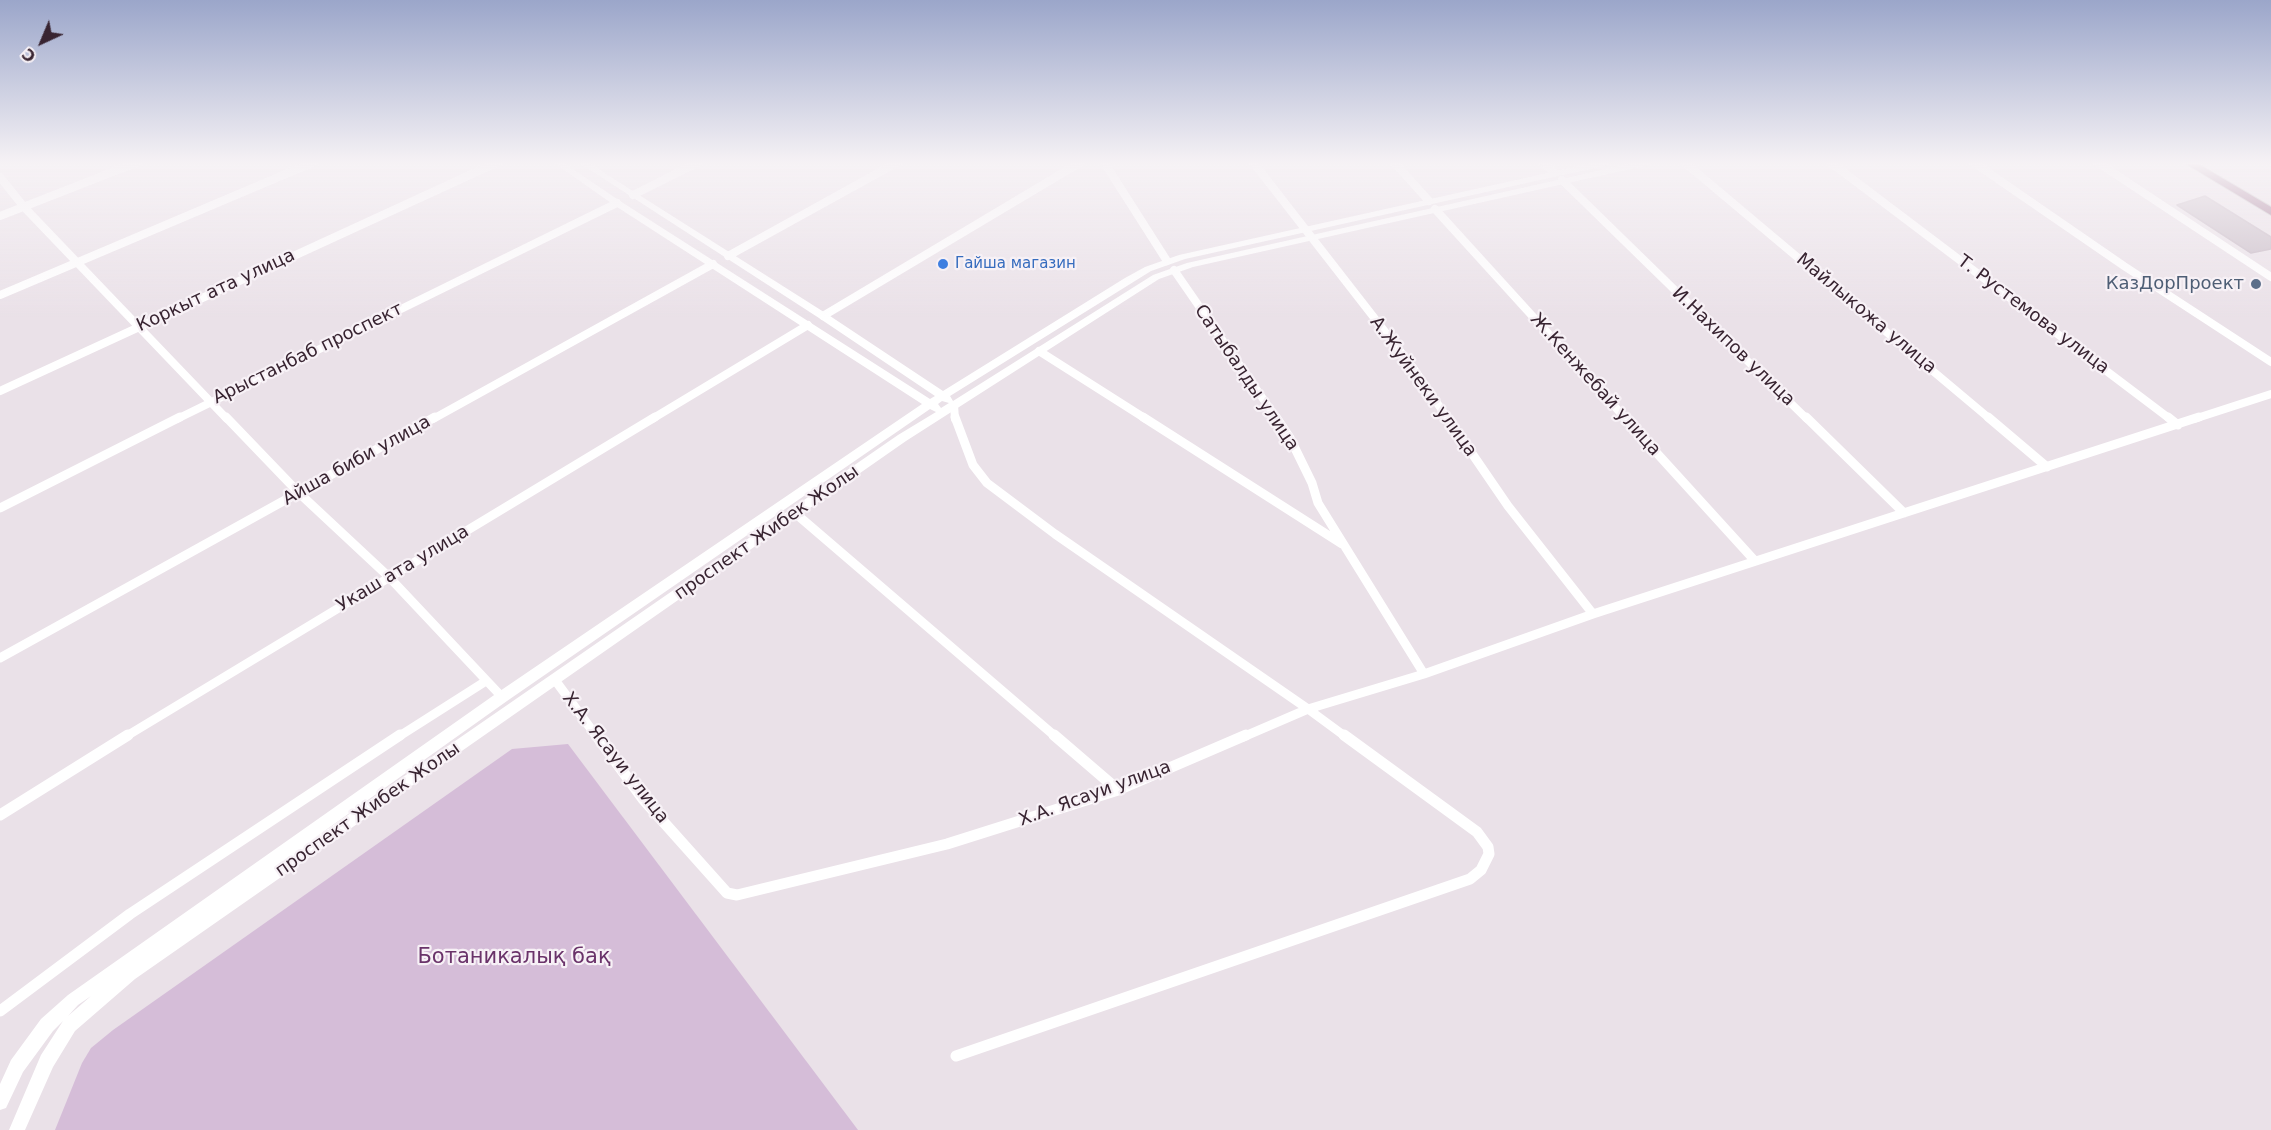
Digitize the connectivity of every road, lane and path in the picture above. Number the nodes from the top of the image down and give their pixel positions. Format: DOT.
graph roads {
  1 [pos="31,215"];
  2 [pos="190,215"];
  3 [pos="383,215"];
  4 [pos="593,215"];
  5 [pos="635,215"];
  6 [pos="664,215"];
  7 [pos="803,215"];
  8 [pos="993,215"];
  9 [pos="1137,215"];
  10 [pos="1293,215"];
  11 [pos="1389,215"];
  12 [pos="1441,215"];
  13 [pos="1598,215"];
  14 [pos="1747,215"];
  15 [pos="1900,215"];
  16 [pos="2050,215"];
  17 [pos="2177,215"];
  18 [pos="1307,233"];
  19 [pos="728,256"];
  20 [pos="76,263"];
  21 [pos="713,264"];
  22 [pos="1170,266"];
  23 [pos="2271,277"];
  24 [pos="0,295"];
  25 [pos="823,316"];
  26 [pos="808,325"];
  27 [pos="138,327"];
  28 [pos="1039,351"];
  29 [pos="2271,362"];
  30 [pos="0,391"];
  31 [pos="2271,394"];
  32 [pos="943,397"];
  33 [pos="210,402"];
  34 [pos="931,404"];
  35 [pos="954,405"];
  36 [pos="942,412"];
  37 [pos="955,421"];
  38 [pos="2178,424"];
  39 [pos="2047,467"];
  40 [pos="299,493"];
  41 [pos="0,508"];
  42 [pos="795,513"];
  43 [pos="1904,513"];
  44 [pos="1344,545"];
  45 [pos="1755,561"];
  46 [pos="389,577"];
  47 [pos="1593,614"];
  48 [pos="0,658"];
  49 [pos="1424,674"];
  50 [pos="555,680"];
  51 [pos="486,681"];
  52 [pos="502,697"];
  53 [pos="1308,709"];
  54 [pos="1118,790"];
  55 [pos="0,815"];
  56 [pos="0,1011"];
  57 [pos="956,1056"];
  58 [pos="0,1102"];
  59 [pos="17,1130"];
  1 -- 20 [label="street"];
  2 -- 20 [label="street"];
  3 -- 27 [label="street, Коркыт ата улица"];
  4 -- 33 [label="street, Арыстанбаб проспект"];
  5 -- 21 [label="street"];
  6 -- 19 [label="street"];
  7 -- 19 [label="street"];
  8 -- 25 [label="street"];
  9 -- 22 [label="street, Сатыбалды улица"];
  10 -- 18 [label="street, А.Жуйнеки улица"];
  11 -- 18 [label="street, проспект Жибек Жолы"];
  12 -- 45 [label="street, Ж.Кенжебай улица"];
  13 -- 43 [label="street, И.Нахипов улица"];
  14 -- 39 [label="street, Майлыкожа улица"];
  15 -- 38 [label="street, Т. Рустемова улица"];
  16 -- 29 [label="street"];
  17 -- 23 [label="street"];
  18 -- 22 [label="street, проспект Жибек Жолы"];
  18 -- 47 [label="street, А.Жуйнеки улица"];
  19 -- 25 [label="street"];
  20 -- 24 [label="street"];
  20 -- 27 [label="street"];
  21 -- 26 [label="street"];
  21 -- 40 [label="street, Айша биби улица"];
  22 -- 28 [label="street, проспект Жибек Жолы"];
  22 -- 32 [label="street, проспект Жибек Жолы"];
  22 -- 44 [label="street, Сатыбалды улица"];
  25 -- 32 [label="street"];
  26 -- 34 [label="street"];
  26 -- 46 [label="street, Укаш ата улица"];
  27 -- 30 [label="street, Коркыт ата улица"];
  27 -- 33 [label="street"];
  28 -- 35 [label="street, проспект Жибек Жолы"];
  28 -- 44 [label="street"];
  31 -- 38 [label="street, Х.А. Ясауи улица"];
  32 -- 34 [label="street, проспект Жибек Жолы"];
  32 -- 35 [label="street"];
  33 -- 40 [label="street"];
  33 -- 41 [label="street, Арыстанбаб проспект"];
  34 -- 36 [label="street"];
  34 -- 52 [label="street, проспект Жибек Жолы"];
  35 -- 36 [label="street, проспект Жибек Жолы"];
  35 -- 37 [label="street"];
  36 -- 37 [label="street"];
  36 -- 42 [label="street, проспект Жибек Жолы"];
  37 -- 53 [label="street"];
  38 -- 39 [label="street, Х.А. Ясауи улица"];
  39 -- 43 [label="street, Х.А. Ясауи улица"];
  40 -- 46 [label="street"];
  40 -- 48 [label="street, Айша биби улица"];
  42 -- 50 [label="street, проспект Жибек Жолы"];
  42 -- 54 [label="street"];
  43 -- 45 [label="street, Х.А. Ясауи улица"];
  44 -- 49 [label="street, Сатыбалды улица"];
  45 -- 47 [label="street, Х.А. Ясауи улица"];
  46 -- 51 [label="street"];
  46 -- 55 [label="street, Укаш ата улица"];
  47 -- 49 [label="street, Х.А. Ясауи улица"];
  49 -- 53 [label="street, Х.А. Ясауи улица"];
  50 -- 54 [label="street, Х.А. Ясауи улица"];
  50 -- 59 [label="street, проспект Жибек Жолы"];
  51 -- 52 [label="street"];
  51 -- 56 [label="street"];
  52 -- 58 [label="street, проспект Жибек Жолы"];
  53 -- 54 [label="street, Х.А. Ясауи улица"];
  53 -- 57 [label="street"];
}
